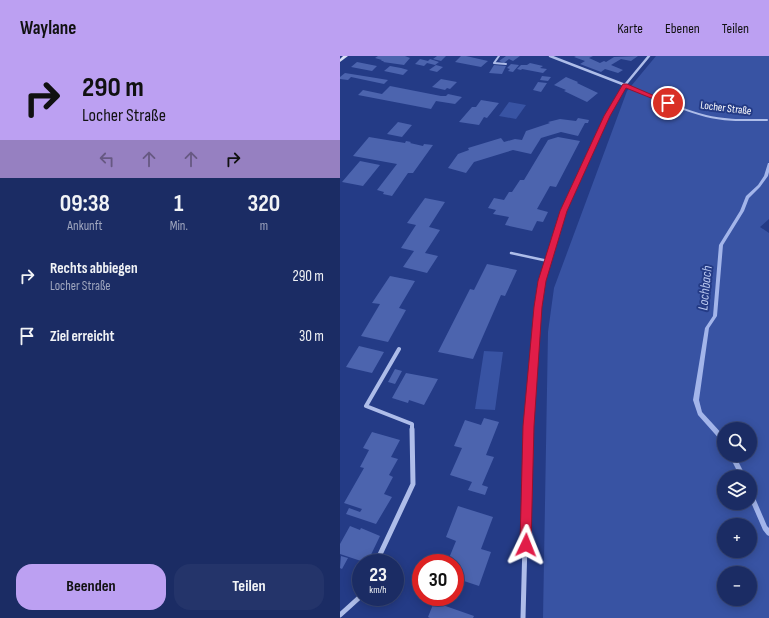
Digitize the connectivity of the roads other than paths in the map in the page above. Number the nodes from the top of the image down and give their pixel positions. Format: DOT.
graph roads {
  1 [pos="346,56"];
  2 [pos="499,56"];
  3 [pos="550,56"];
  4 [pos="649,56"];
  5 [pos="340,61"];
  6 [pos="506,64"];
  7 [pos="625,85"];
  8 [pos="767,120"];
  9 [pos="511,253"];
  10 [pos="548,261"];
  11 [pos="399,349"];
  12 [pos="380,554"];
  13 [pos="352,606"];
  14 [pos="340,616"];
  15 [pos="523,618"];
  1 -- 5 [label="main road"];
  2 -- 6 [label="lane"];
  3 -- 7 [label="street, Locher Straße"];
  4 -- 7 [label="street"];
  7 -- 8 [label="lane, Locher Straße"];
  7 -- 10 [label="street"];
  9 -- 10 [label="lane"];
  10 -- 15 [label="street"];
  11 -- 12 [label="street"];
  13 -- 14 [label="street"];
}
